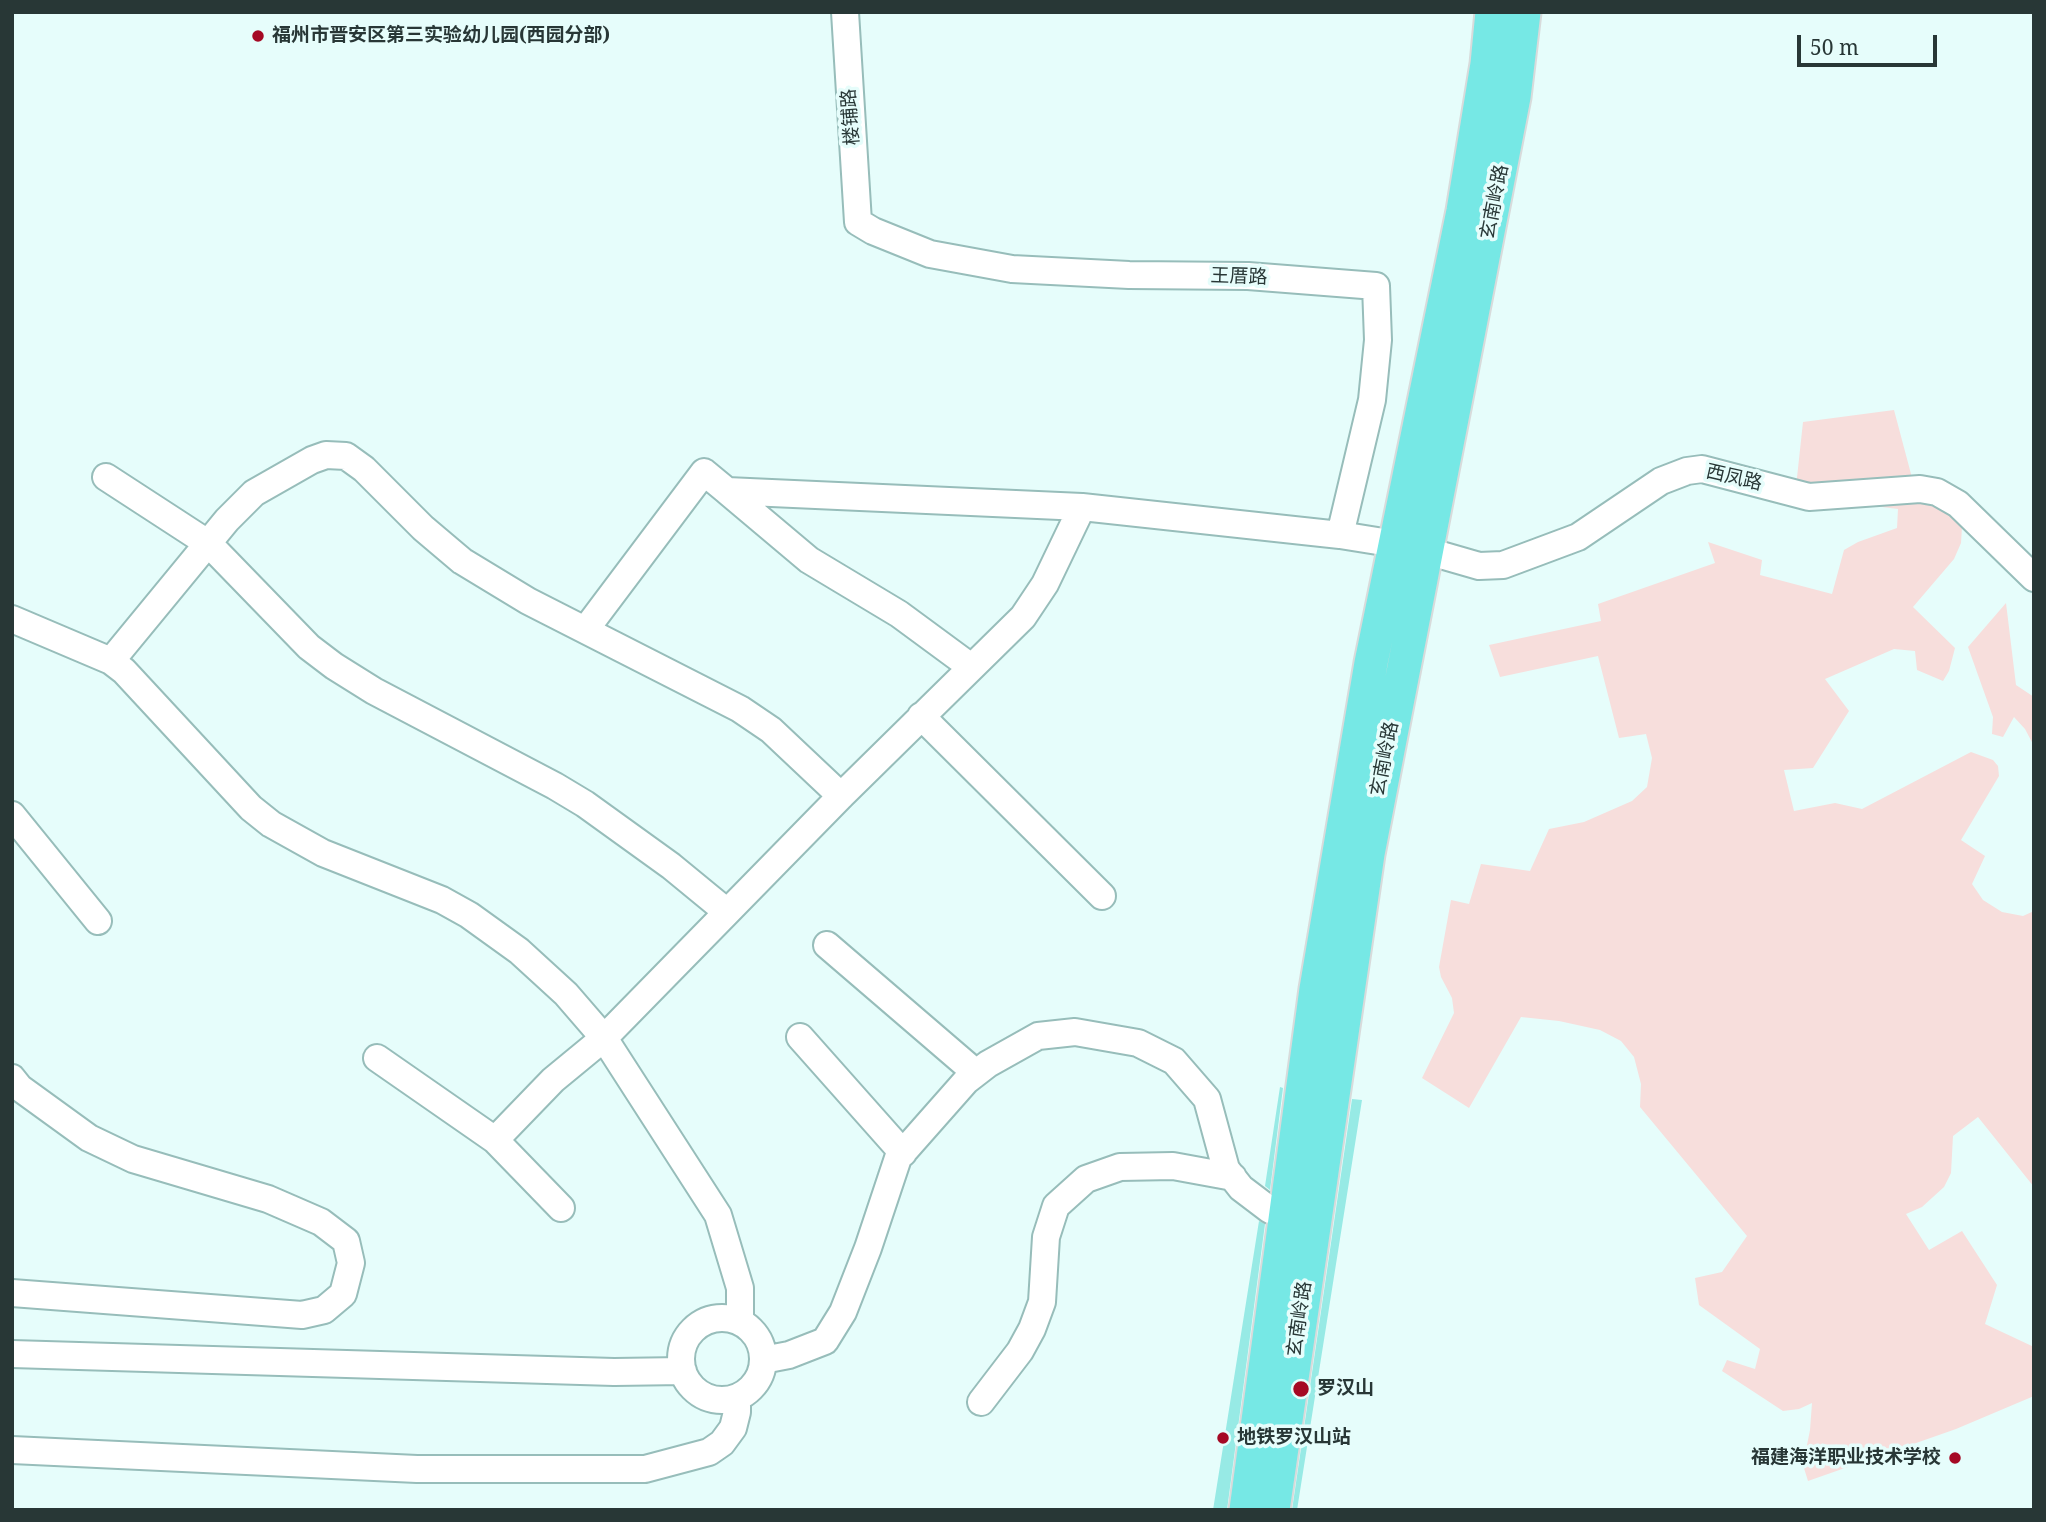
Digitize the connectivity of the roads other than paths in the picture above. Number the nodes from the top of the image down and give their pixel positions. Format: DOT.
graph roads {
  1 [pos="845,12"];
  2 [pos="1507,23"];
  3 [pos="858,222"];
  4 [pos="106,477"];
  5 [pos="727,491"];
  6 [pos="1082,507"];
  7 [pos="1340,535"];
  8 [pos="209,544"];
  9 [pos="1411,547"];
  10 [pos="2034,578"];
  11 [pos="12,619"];
  12 [pos="586,629"];
  13 [pos="111,661"];
  14 [pos="971,667"];
  15 [pos="921,716"];
  16 [pos="841,796"];
  17 [pos="12,815"];
  18 [pos="1102,896"];
  19 [pos="727,912"];
  20 [pos="98,921"];
  21 [pos="827,945"];
  22 [pos="800,1037"];
  23 [pos="604,1038"];
  24 [pos="377,1058"];
  25 [pos="976,1073"];
  26 [pos="12,1078"];
  27 [pos="22,1102"];
  28 [pos="495,1140"];
  29 [pos="903,1153"];
  30 [pos="1233,1177"];
  31 [pos="561,1208"];
  32 [pos="1270,1210"];
  33 [pos="12,1293"];
  34 [pos="740,1322"];
  35 [pos="12,1354"];
  36 [pos="763,1360"];
  37 [pos="683,1371"];
  38 [pos="737,1398"];
  39 [pos="981,1402"];
  40 [pos="12,1450"];
  41 [pos="1246,1510"];
  42 [pos="1273,1510"];
  1 -- 3 [label="street, 楼铺路"];
  2 -- 9 [label="main road, 玄南岭路"];
  3 -- 7 [label="street, 王厝路"];
  4 -- 8 [label="street"];
  5 -- 6 [label="street, 西凤路"];
  5 -- 12 [label="street"];
  5 -- 14 [label="street"];
  6 -- 7 [label="street, 西凤路"];
  6 -- 14 [label="street"];
  7 -- 9 [label="street, 西凤路"];
  8 -- 12 [label="street"];
  8 -- 13 [label="street"];
  8 -- 19 [label="street"];
  9 -- 10 [label="street, 西凤路"];
  9 -- 41 [label="main road, 玄南岭路"];
  9 -- 42 [label="main road, 玄南岭路"];
  11 -- 13 [label="street"];
  12 -- 16 [label="street"];
  13 -- 23 [label="street"];
  14 -- 15 [label="street"];
  15 -- 16 [label="street"];
  15 -- 18 [label="street"];
  16 -- 19 [label="street"];
  17 -- 20 [label="street"];
  19 -- 23 [label="street"];
  21 -- 25 [label="street"];
  22 -- 29 [label="street"];
  23 -- 28 [label="street"];
  23 -- 34 [label="street"];
  24 -- 28 [label="street"];
  25 -- 29 [label="street"];
  25 -- 30 [label="street"];
  26 -- 27 [label="street"];
  27 -- 33 [label="street"];
  28 -- 31 [label="street"];
  29 -- 36 [label="street"];
  30 -- 32 [label="street"];
  30 -- 39 [label="street"];
  34 -- 36 [label="street"];
  34 -- 37 [label="street"];
  35 -- 37 [label="street"];
  36 -- 38 [label="street"];
  37 -- 38 [label="street"];
  38 -- 40 [label="street"];
}
